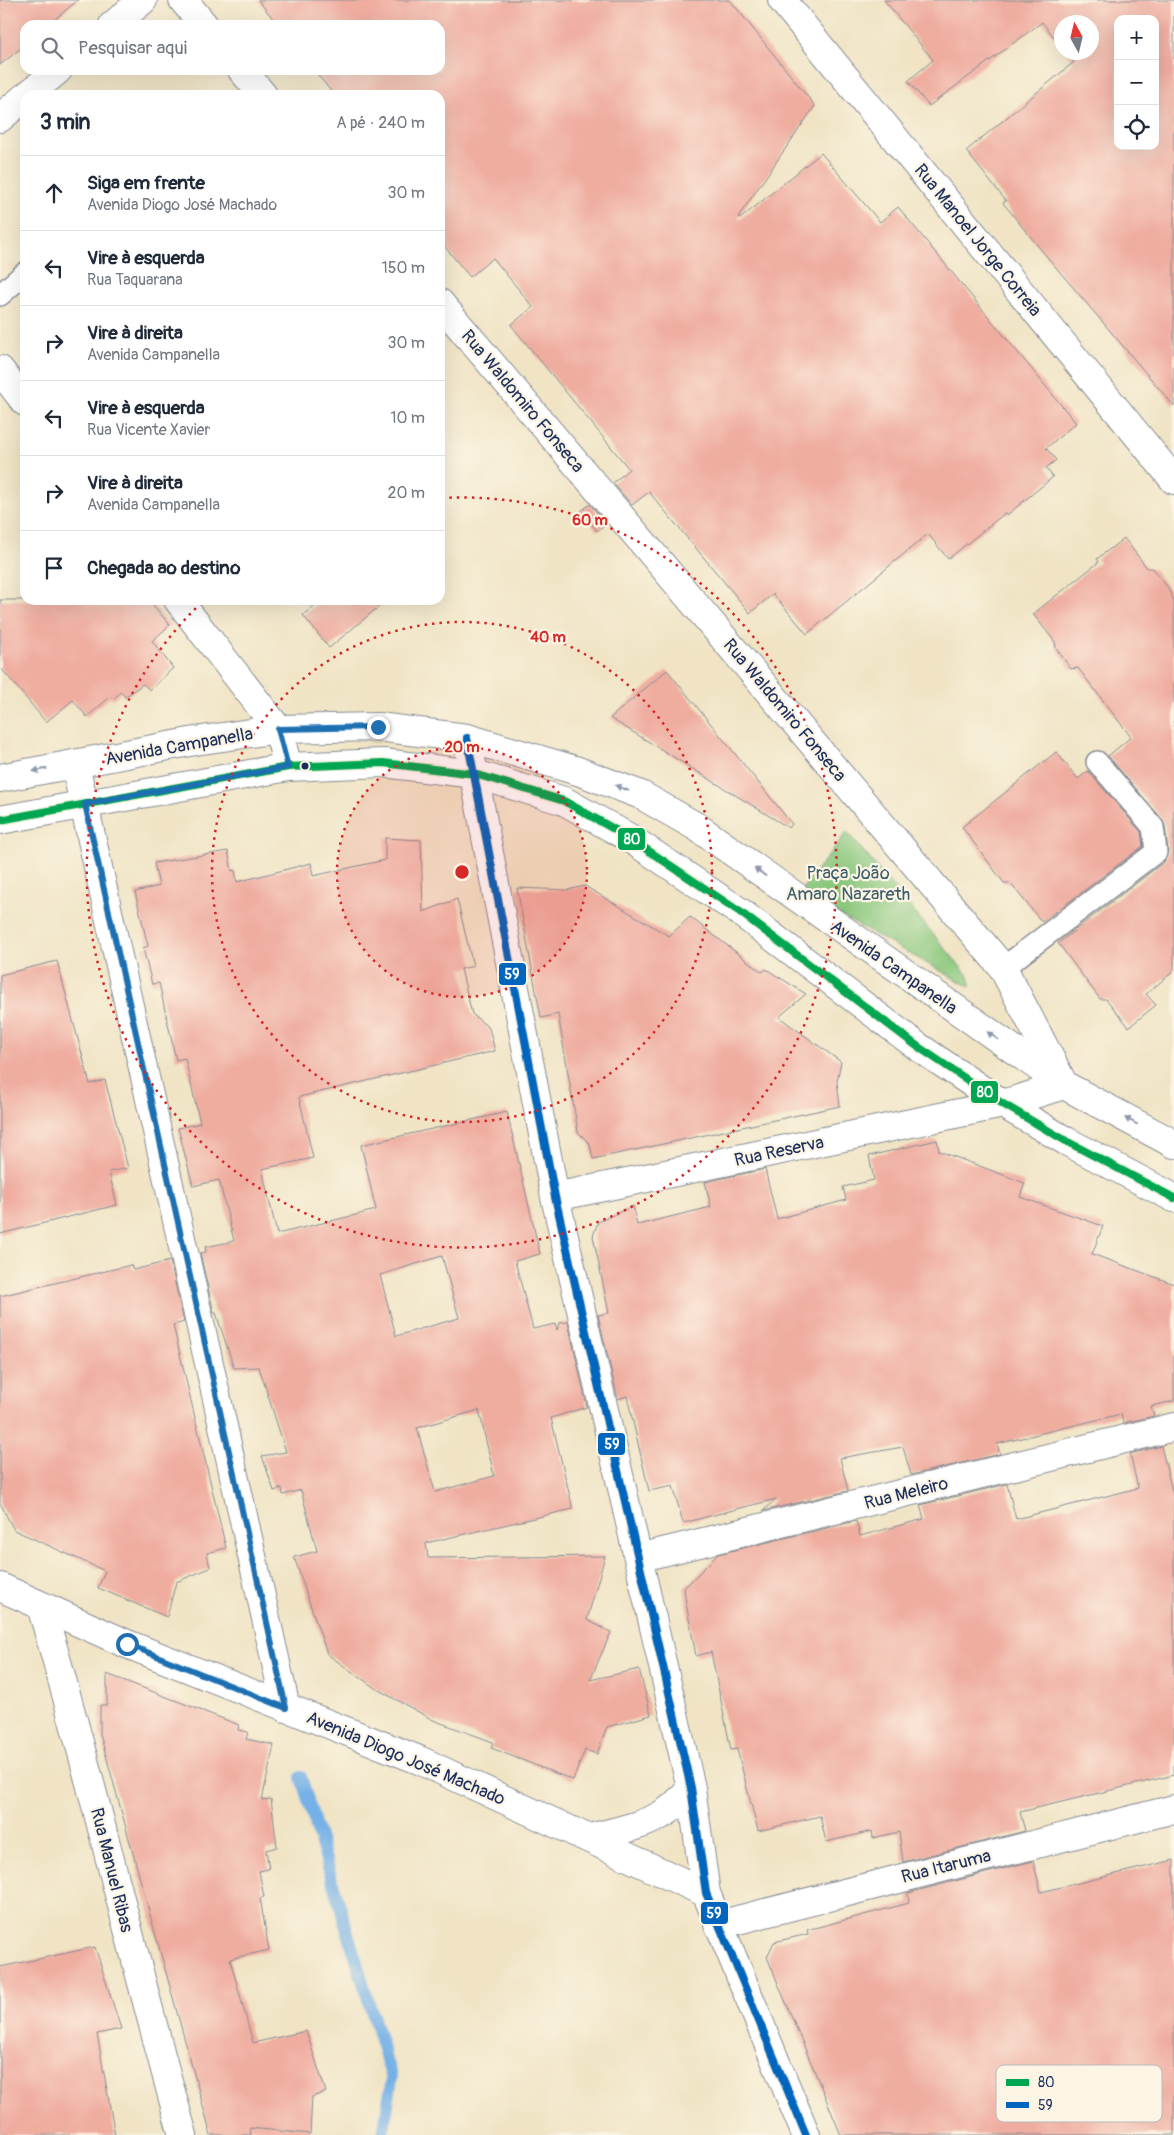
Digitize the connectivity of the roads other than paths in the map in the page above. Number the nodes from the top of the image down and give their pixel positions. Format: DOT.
graph roads {
  1 [pos="143,0"];
  2 [pos="183,0"];
  3 [pos="782,0"];
  4 [pos="119,20"];
  5 [pos="200,20"];
  6 [pos="52,75"];
  7 [pos="246,75"];
  8 [pos="33,90"];
  9 [pos="259,90"];
  10 [pos="20,101"];
  11 [pos="0,118"];
  12 [pos="20,277"];
  13 [pos="0,295"];
  14 [pos="445,309"];
  15 [pos="0,370"];
  16 [pos="20,396"];
  17 [pos="1174,480"];
  18 [pos="182,605"];
  19 [pos="278,729"];
  20 [pos="467,738"];
  21 [pos="1097,762"];
  22 [pos="76,764"];
  23 [pos="288,767"];
  24 [pos="474,774"];
  25 [pos="0,778"];
  26 [pos="85,804"];
  27 [pos="0,820"];
  28 [pos="1003,968"];
  29 [pos="1064,1086"];
  30 [pos="1003,1104"];
  31 [pos="1174,1144"];
  32 [pos="555,1197"];
  33 [pos="1174,1198"];
  34 [pos="1174,1427"];
  35 [pos="638,1558"];
  36 [pos="0,1587"];
  37 [pos="41,1606"];
  38 [pos="286,1708"];
  39 [pos="690,1788"];
  40 [pos="1174,1809"];
  41 [pos="589,1838"];
  42 [pos="706,1894"];
  43 [pos="718,1925"];
  44 [pos="183,2135"];
  45 [pos="806,2135"];
  1 -- 4 [label="street"];
  2 -- 5 [label="street"];
  3 -- 17 [label="street, Rua Manoel Jorge Correia"];
  6 -- 8 [label="street"];
  7 -- 9 [label="street"];
  10 -- 11 [label="street"];
  12 -- 13 [label="lane"];
  14 -- 28 [label="street, Rua Waldomiro Fonseca"];
  15 -- 16 [label="street"];
  18 -- 19 [label="street"];
  19 -- 20 [label="street, Avenida Campanella"];
  19 -- 22 [label="street, Avenida Campanella"];
  19 -- 23 [label="street"];
  20 -- 24 [label="street"];
  29 -- 20 [label="street, Avenida Campanella, one-way"];
  21 -- 28 [label="lane"];
  22 -- 25 [label="street, Avenida Campanella, one-way"];
  22 -- 26 [label="street"];
  23 -- 24 [label="street"];
  23 -- 26 [label="street"];
  24 -- 30 [label="street"];
  24 -- 32 [label="street"];
  26 -- 27 [label="street"];
  26 -- 38 [label="street"];
  28 -- 29 [label="street, Rua Waldomiro Fonseca"];
  29 -- 30 [label="street"];
  31 -- 29 [label="street, Avenida Campanella, one-way"];
  30 -- 32 [label="street, Rua Reserva"];
  30 -- 33 [label="street"];
  32 -- 35 [label="street"];
  34 -- 35 [label="street, Rua Meleiro"];
  35 -- 39 [label="street"];
  36 -- 37 [label="street, Avenida Diogo José Machado"];
  37 -- 38 [label="street, Avenida Diogo José Machado"];
  37 -- 44 [label="street, Rua Manuel Ribas"];
  38 -- 41 [label="street, Avenida Diogo José Machado"];
  39 -- 41 [label="street"];
  39 -- 42 [label="street"];
  40 -- 43 [label="street, Rua Itaruma"];
  41 -- 42 [label="street, Avenida Diogo José Machado"];
  42 -- 43 [label="street"];
  43 -- 45 [label="street"];
}
